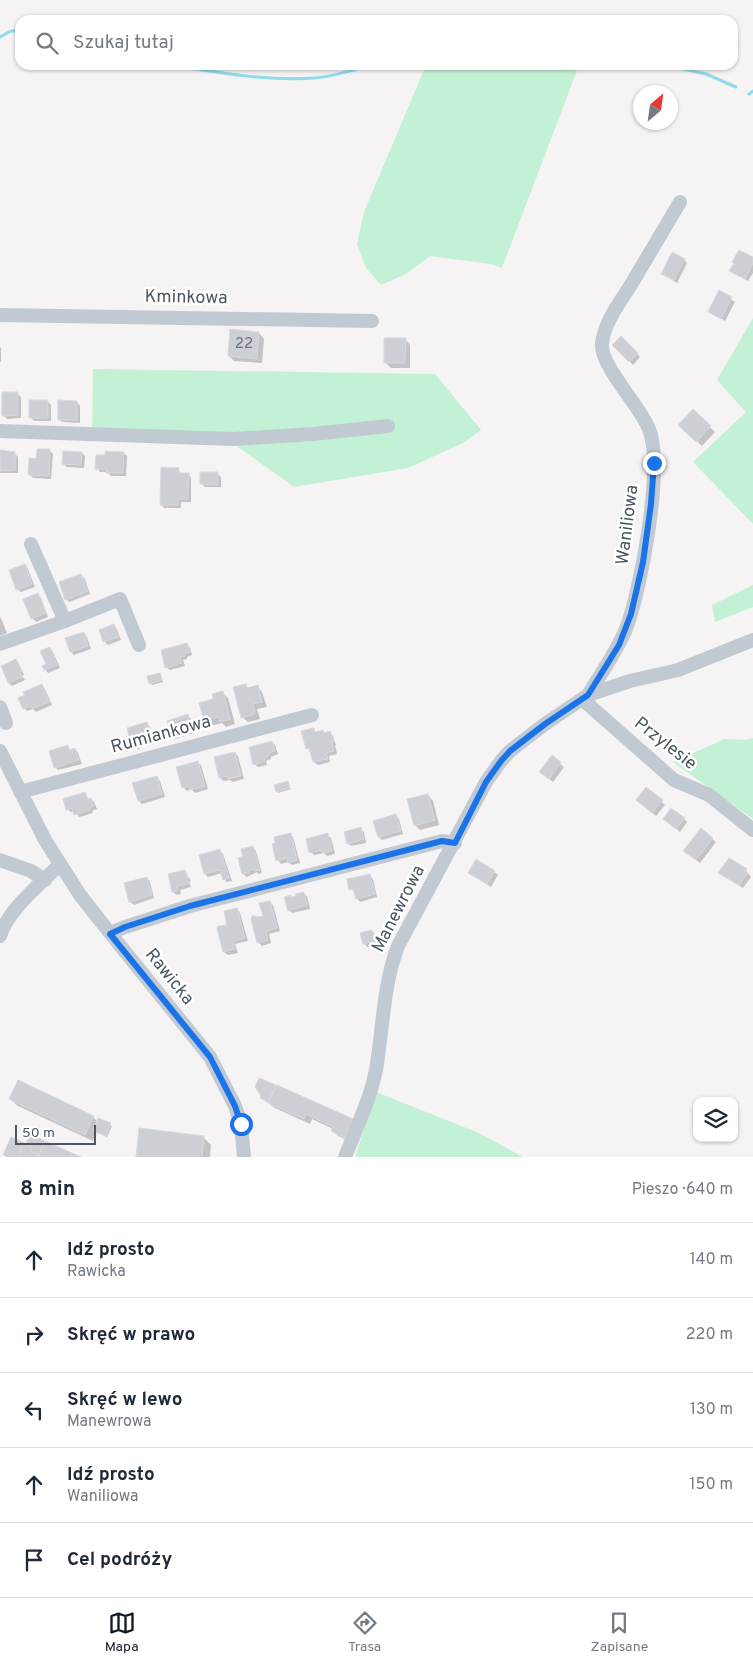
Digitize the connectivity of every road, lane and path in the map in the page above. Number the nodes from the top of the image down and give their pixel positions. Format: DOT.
graph roads {
  1 [pos="680,202"];
  2 [pos="0,315"];
  3 [pos="372,321"];
  4 [pos="388,426"];
  5 [pos="0,431"];
  6 [pos="31,544"];
  7 [pos="65,622"];
  8 [pos="753,640"];
  9 [pos="0,644"];
  10 [pos="139,645"];
  11 [pos="585,697"];
  12 [pos="0,707"];
  13 [pos="312,715"];
  14 [pos="6,723"];
  15 [pos="0,751"];
  16 [pos="20,792"];
  17 [pos="753,830"];
  18 [pos="455,843"];
  19 [pos="0,860"];
  20 [pos="60,864"];
  21 [pos="44,880"];
  22 [pos="110,934"];
  23 [pos="0,936"];
  24 [pos="244,1157"];
  25 [pos="345,1157"];
  1 -- 11 [label="street, Waniliowa"];
  2 -- 3 [label="street, Kminkowa"];
  4 -- 5 [label="street"];
  6 -- 7 [label="street"];
  7 -- 9 [label="street"];
  7 -- 10 [label="street"];
  8 -- 11 [label="street, Manewrowa"];
  11 -- 17 [label="street, Przylesie"];
  11 -- 18 [label="street, Manewrowa"];
  12 -- 14 [label="street"];
  13 -- 16 [label="street, Rumiankowa"];
  15 -- 16 [label="street, Rawicka"];
  16 -- 20 [label="street, Rawicka"];
  18 -- 22 [label="street"];
  18 -- 25 [label="street, Manewrowa"];
  19 -- 21 [label="street"];
  20 -- 21 [label="street"];
  20 -- 22 [label="street, Rawicka"];
  21 -- 23 [label="street"];
  22 -- 24 [label="street, Rawicka"];
}
